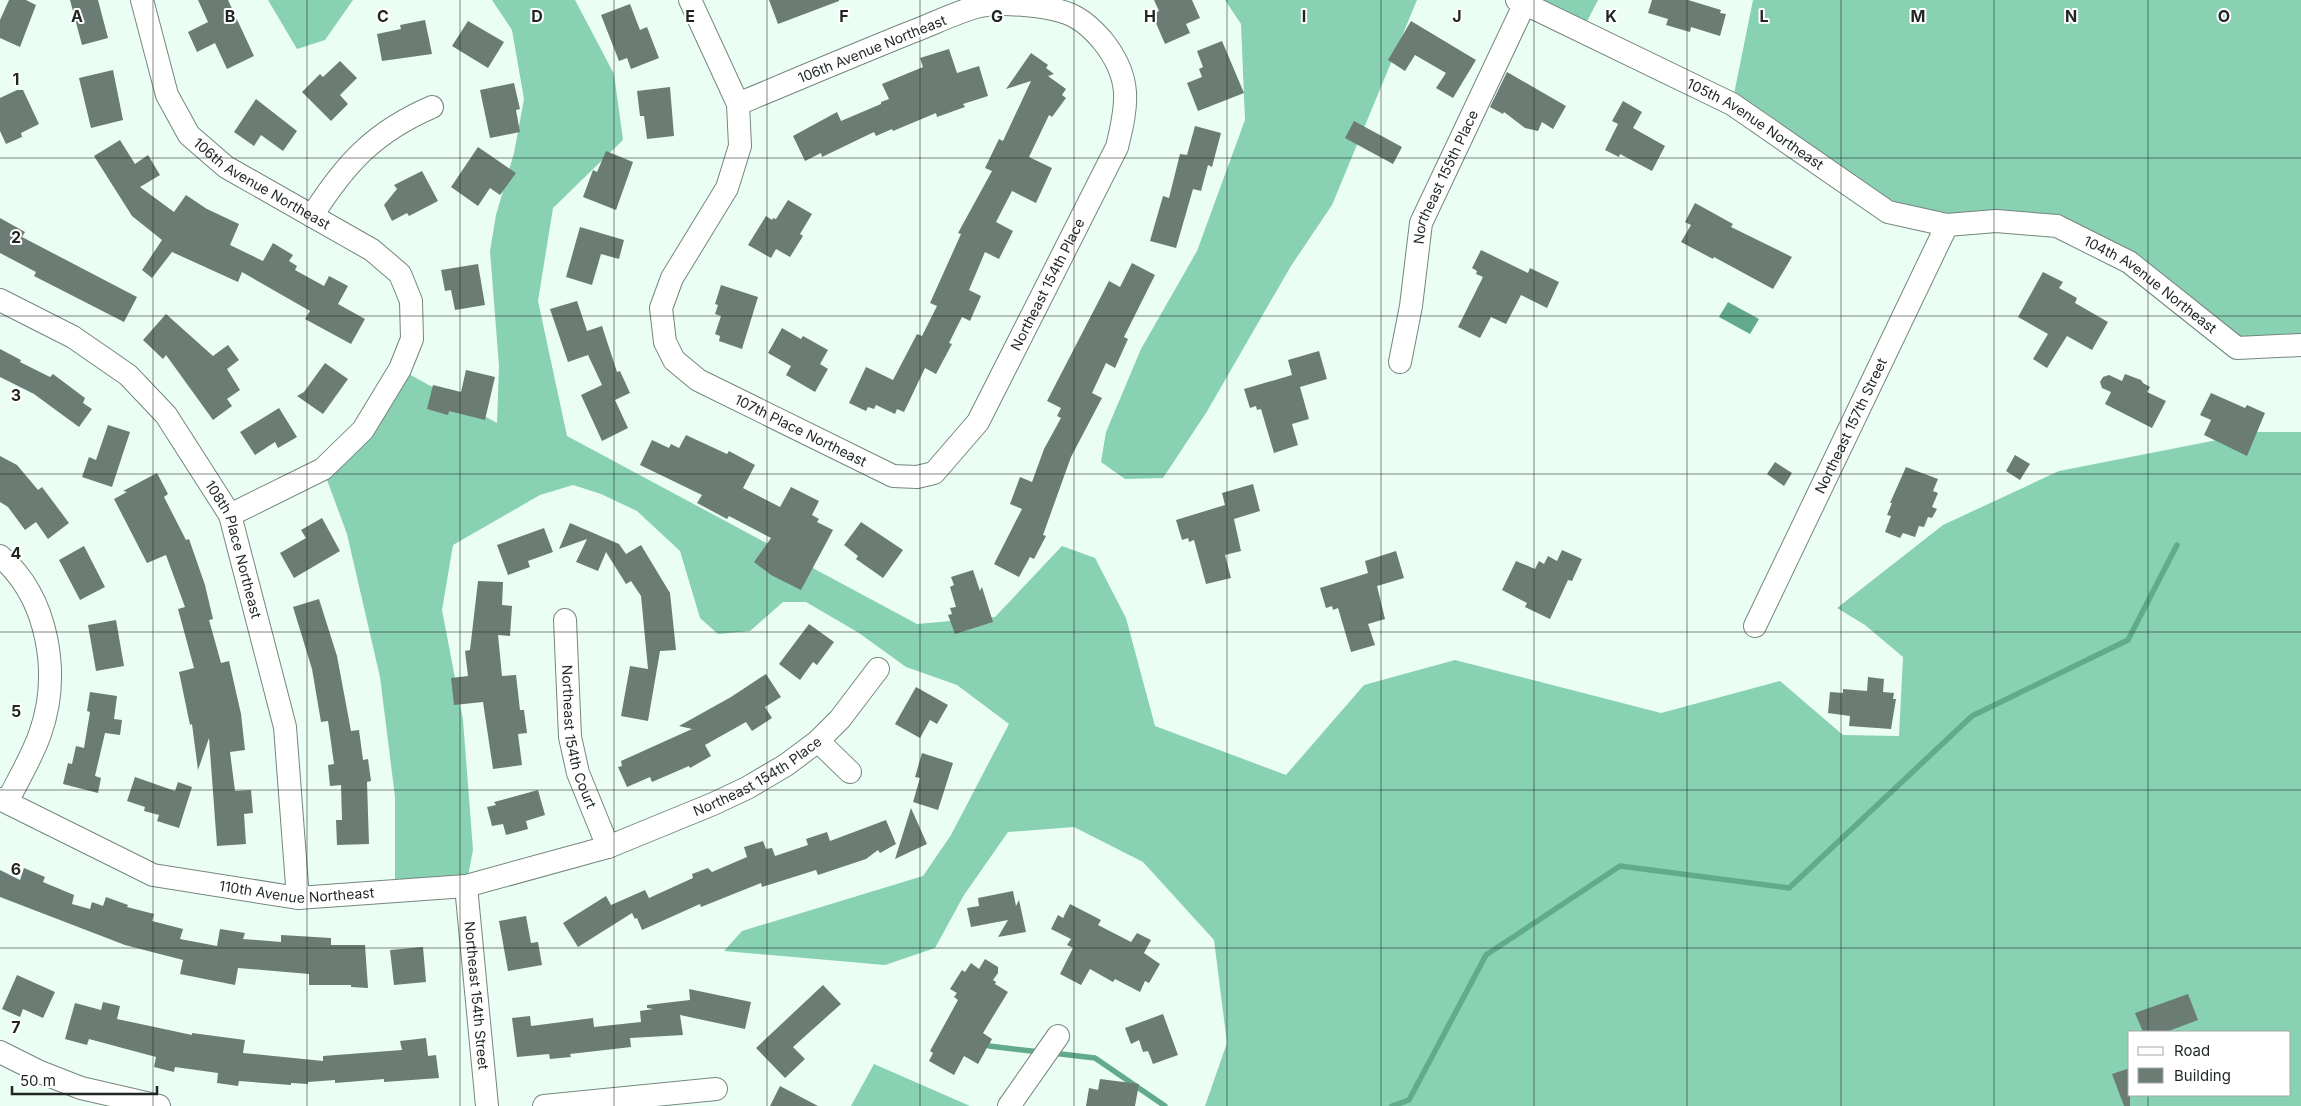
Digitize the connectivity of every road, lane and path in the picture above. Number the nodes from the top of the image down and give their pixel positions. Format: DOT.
graph roads {
  1 [pos="142,0"];
  2 [pos="690,0"];
  3 [pos="1521,2"];
  4 [pos="1124,80"];
  5 [pos="738,104"];
  6 [pos="432,107"];
  7 [pos="312,216"];
  8 [pos="1996,221"];
  9 [pos="1947,225"];
  10 [pos="0,300"];
  11 [pos="2301,345"];
  12 [pos="1400,362"];
  13 [pos="934,473"];
  14 [pos="230,515"];
  15 [pos="0,556"];
  16 [pos="565,620"];
  17 [pos="1756,626"];
  18 [pos="878,669"];
  19 [pos="818,741"];
  20 [pos="850,772"];
  21 [pos="3,801"];
  22 [pos="608,847"];
  23 [pos="466,886"];
  24 [pos="298,898"];
  25 [pos="1058,1036"];
  26 [pos="0,1052"];
  27 [pos="716,1089"];
  28 [pos="159,1106"];
  29 [pos="487,1106"];
  30 [pos="544,1106"];
  31 [pos="1009,1106"];
  1 -- 7 [label="street, 106th Avenue Northeast"];
  2 -- 5 [label="street"];
  3 -- 9 [label="street, 105th Avenue Northeast"];
  3 -- 12 [label="street, Northeast 155th Place"];
  4 -- 5 [label="street, 106th Avenue Northeast"];
  4 -- 13 [label="street, Northeast 154th Place"];
  5 -- 13 [label="street, 107th Place Northeast"];
  6 -- 7 [label="street"];
  7 -- 14 [label="street, 106th Avenue Northeast"];
  8 -- 9 [label="street, 105th Avenue Northeast"];
  8 -- 11 [label="street, 104th Avenue Northeast"];
  9 -- 17 [label="street, Northeast 157th Street"];
  10 -- 14 [label="street, 108th Place Northeast"];
  14 -- 24 [label="street, 108th Place Northeast"];
  15 -- 21 [label="street"];
  16 -- 22 [label="street, Northeast 154th Court"];
  18 -- 19 [label="street, Northeast 154th Place"];
  19 -- 20 [label="street"];
  19 -- 22 [label="street, Northeast 154th Place"];
  21 -- 24 [label="street, 110th Avenue Northeast"];
  22 -- 23 [label="street, 110th Avenue Northeast"];
  23 -- 24 [label="street, 110th Avenue Northeast"];
  23 -- 29 [label="street, Northeast 154th Street"];
  25 -- 31 [label="street"];
  26 -- 28 [label="street"];
  27 -- 30 [label="street"];
}
